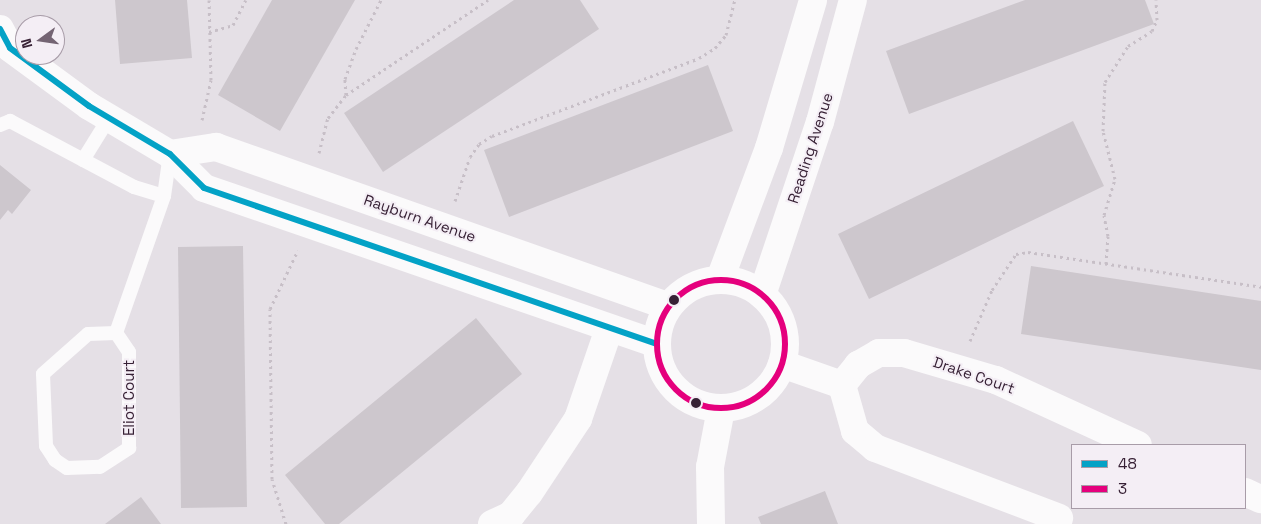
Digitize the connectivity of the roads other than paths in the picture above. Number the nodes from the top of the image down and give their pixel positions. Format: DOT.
graph roads {
  1 [pos="813,0"];
  2 [pos="853,0"];
  3 [pos="3,45"];
  4 [pos="109,118"];
  5 [pos="0,125"];
  6 [pos="180,152"];
  7 [pos="83,160"];
  8 [pos="164,196"];
  9 [pos="720,279"];
  10 [pos="762,295"];
  11 [pos="668,306"];
  12 [pos="609,328"];
  13 [pos="116,333"];
  14 [pos="656,344"];
  15 [pos="782,364"];
  16 [pos="842,385"];
  17 [pos="721,409"];
  18 [pos="1136,444"];
  19 [pos="1059,518"];
  20 [pos="492,524"];
  21 [pos="711,524"];
  1 -- 9 [label="street"];
  2 -- 10 [label="street, Reading Avenue"];
  3 -- 4 [label="street"];
  4 -- 6 [label="street"];
  4 -- 7 [label="lane"];
  5 -- 7 [label="lane"];
  6 -- 8 [label="lane"];
  6 -- 11 [label="street, Rayburn Avenue"];
  6 -- 12 [label="street"];
  7 -- 8 [label="lane"];
  8 -- 13 [label="lane"];
  9 -- 10 [label="street"];
  9 -- 11 [label="street"];
  10 -- 15 [label="street"];
  11 -- 14 [label="street"];
  12 -- 14 [label="street"];
  12 -- 20 [label="street"];
  13 -- 13 [label="lane, Eliot Court"];
  14 -- 17 [label="street"];
  15 -- 16 [label="street"];
  15 -- 17 [label="street"];
  16 -- 18 [label="street, Drake Court"];
  16 -- 19 [label="street"];
  17 -- 21 [label="street"];
}
